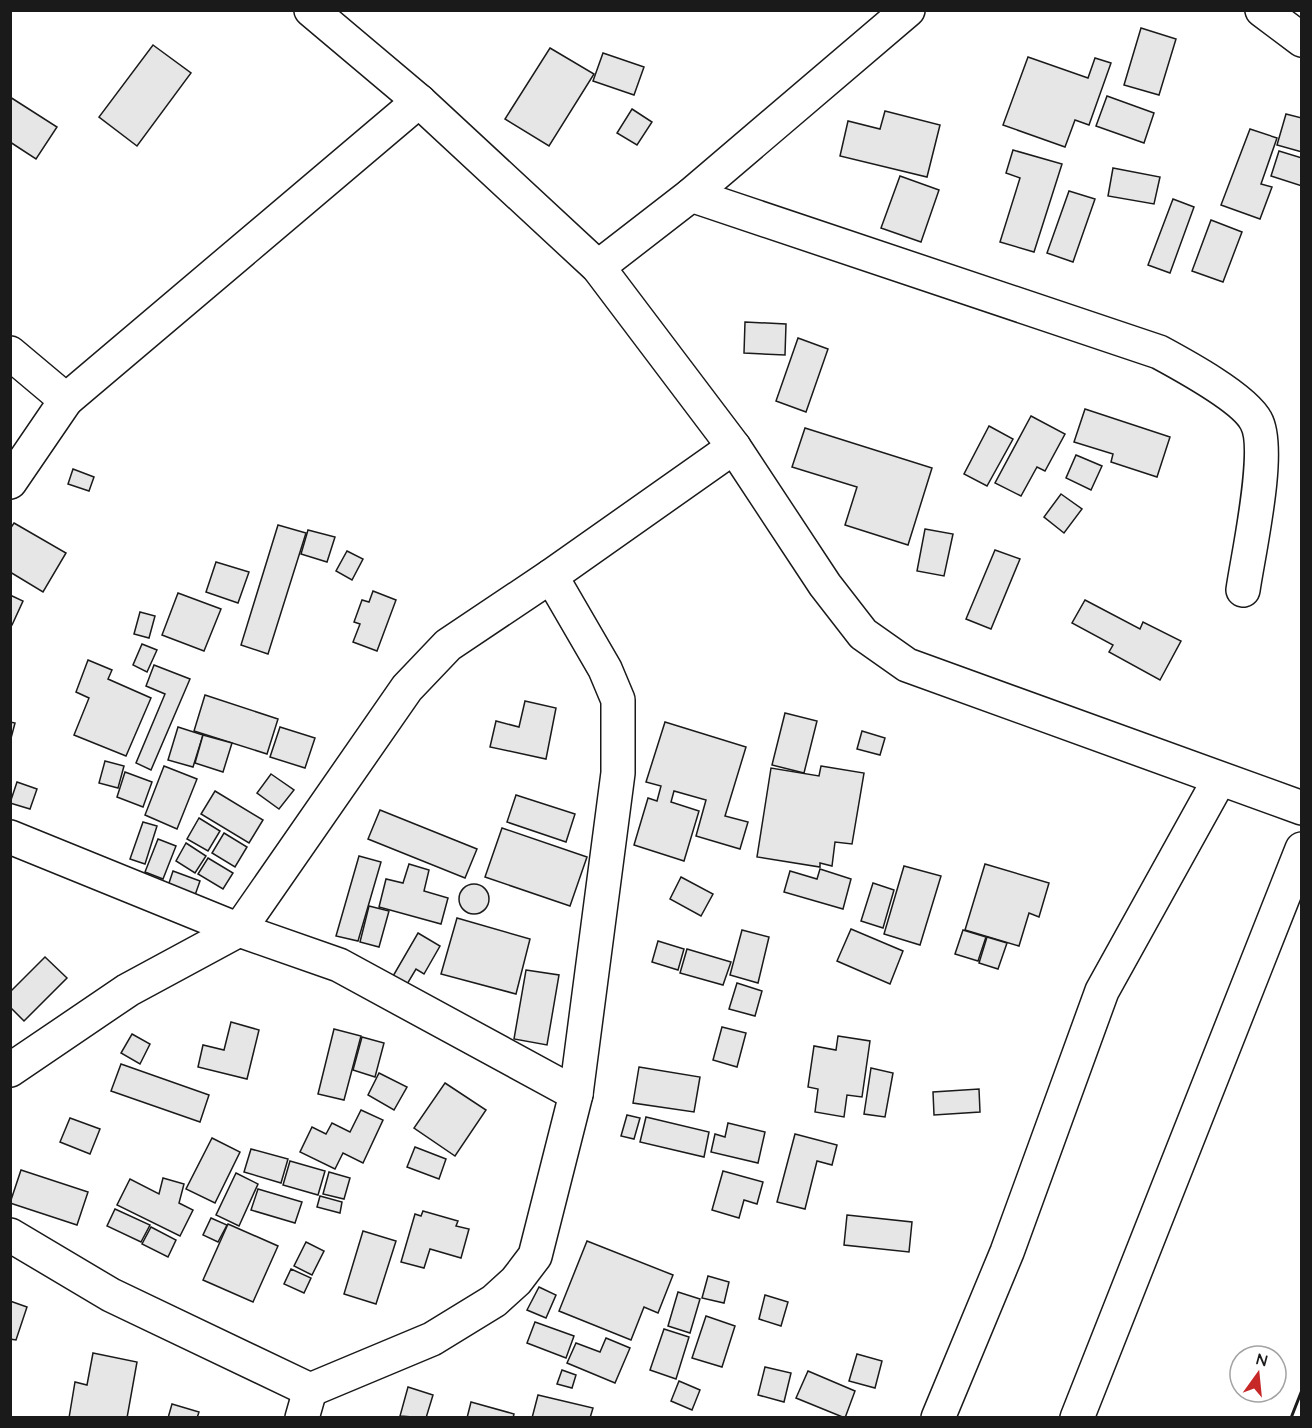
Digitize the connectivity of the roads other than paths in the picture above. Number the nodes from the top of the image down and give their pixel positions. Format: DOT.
graph roads {
  1 [pos="311,10"];
  2 [pos="908,10"];
  3 [pos="1262,10"];
  4 [pos="1302,40"];
  5 [pos="419,100"];
  6 [pos="691,195"];
  7 [pos="598,267"];
  8 [pos="10,353"];
  9 [pos="66,400"];
  10 [pos="734,447"];
  11 [pos="10,482"];
  12 [pos="551,576"];
  13 [pos="1243,590"];
  14 [pos="1219,780"];
  15 [pos="1302,808"];
  16 [pos="10,837"];
  17 [pos="1302,849"];
  18 [pos="239,930"];
  19 [pos="10,1070"];
  20 [pos="576,1094"];
  21 [pos="10,1235"];
  22 [pos="306,1404"];
  23 [pos="938,1418"];
  24 [pos="1077,1418"];
  1 -- 5 [label="street"];
  2 -- 6 [label="street"];
  3 -- 4 [label="street"];
  5 -- 7 [label="street"];
  5 -- 9 [label="street"];
  6 -- 7 [label="street"];
  6 -- 13 [label="street"];
  7 -- 10 [label="street"];
  8 -- 9 [label="street"];
  9 -- 11 [label="street"];
  10 -- 12 [label="street"];
  10 -- 14 [label="street"];
  12 -- 18 [label="street"];
  12 -- 20 [label="street"];
  14 -- 15 [label="street"];
  14 -- 23 [label="street"];
  16 -- 18 [label="street"];
  17 -- 24 [label="street"];
  18 -- 19 [label="street"];
  18 -- 20 [label="street"];
  20 -- 22 [label="street"];
  21 -- 22 [label="street"];
}
